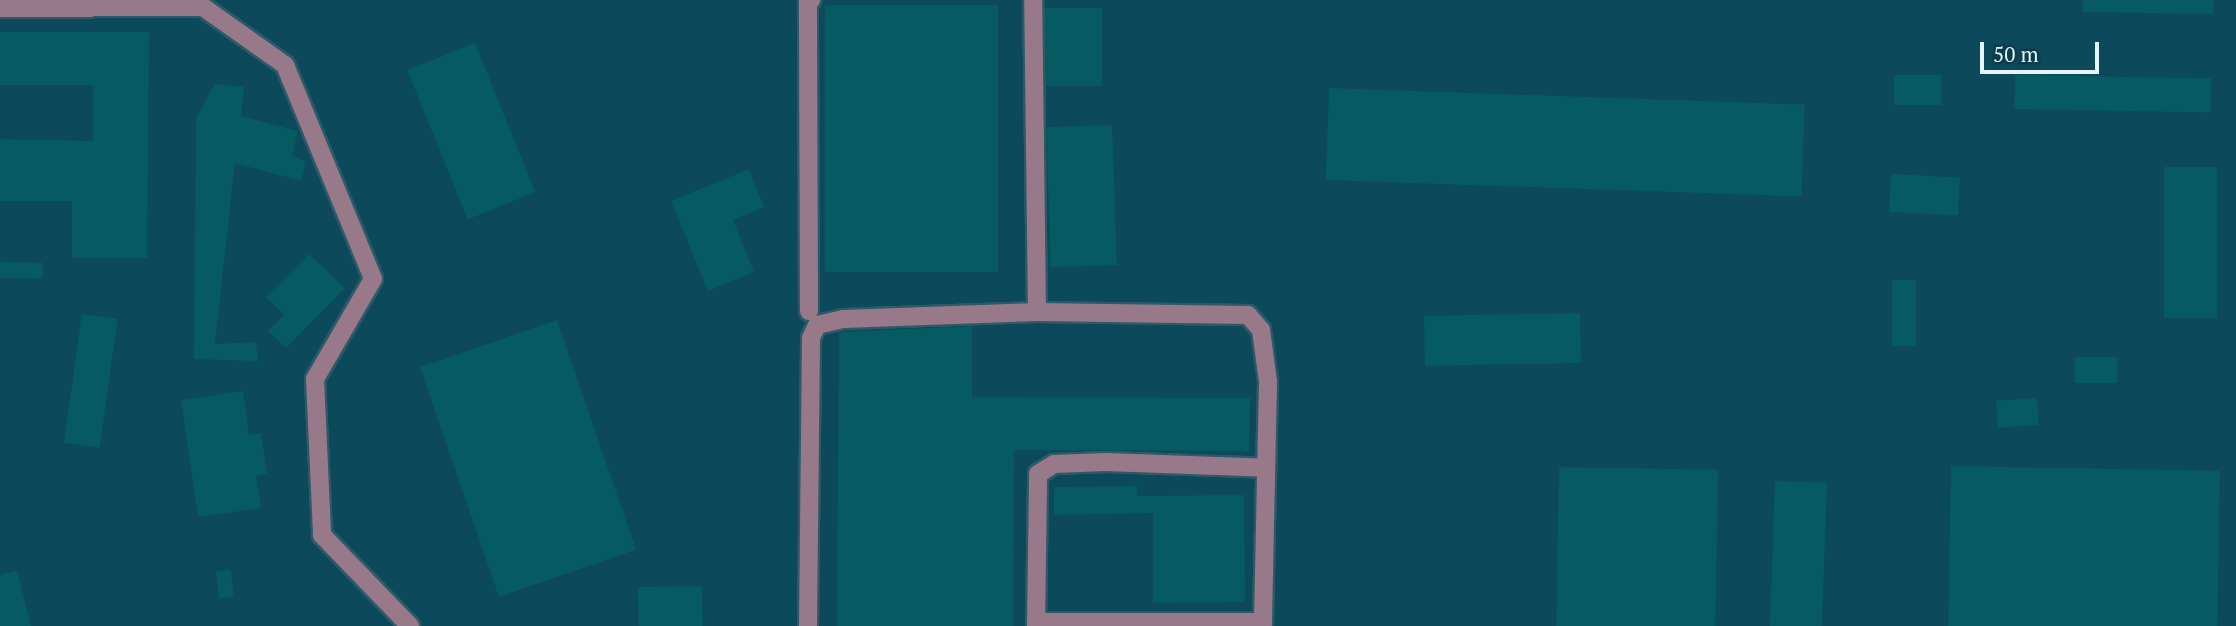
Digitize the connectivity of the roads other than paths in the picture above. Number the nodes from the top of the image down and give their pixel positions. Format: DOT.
graph roads {
  1 [pos="811,0"];
  2 [pos="1033,0"];
  3 [pos="0,8"];
  4 [pos="809,311"];
  5 [pos="1037,312"];
  6 [pos="1266,468"];
  7 [pos="1036,624"];
  8 [pos="1263,624"];
  9 [pos="410,626"];
  10 [pos="808,626"];
  1 -- 4 [label="lane"];
  2 -- 5 [label="lane"];
  3 -- 9 [label="lane"];
  5 -- 6 [label="lane"];
  5 -- 10 [label="lane"];
  6 -- 7 [label="lane"];
  6 -- 8 [label="lane"];
  7 -- 8 [label="lane"];
}
